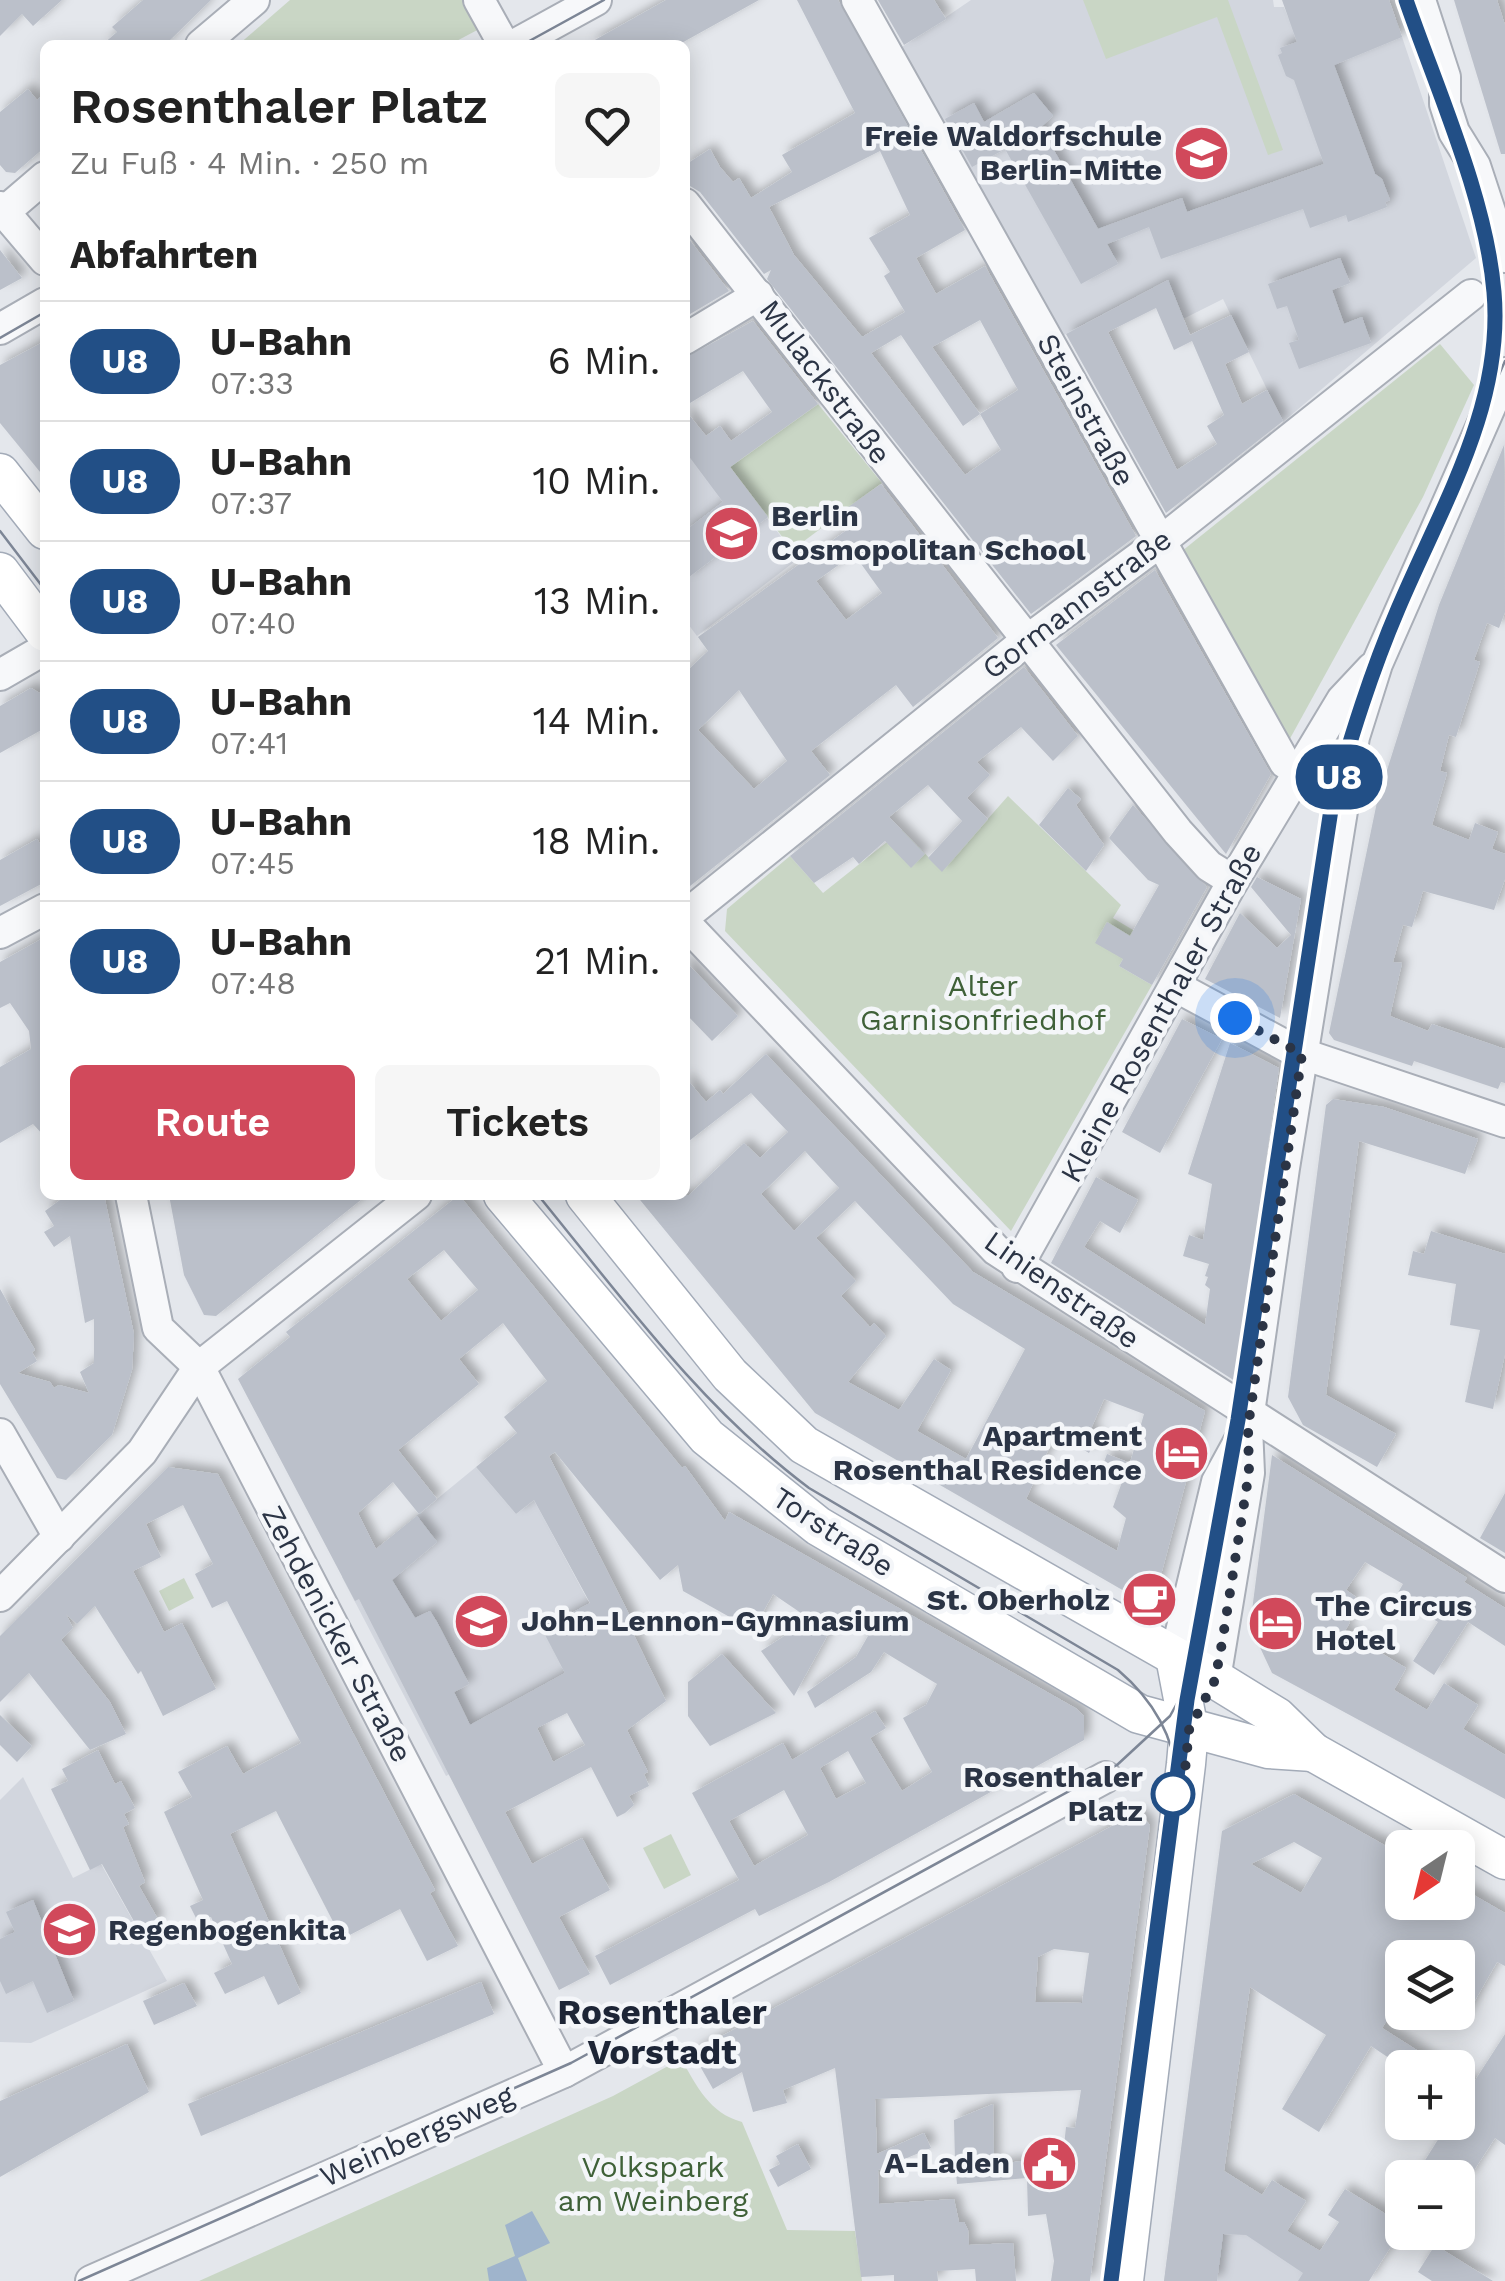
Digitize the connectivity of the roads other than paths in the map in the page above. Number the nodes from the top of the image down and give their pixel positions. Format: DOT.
graph roads {
  1 [pos="254,0"];
  2 [pos="479,0"];
  3 [pos="596,0"];
  4 [pos="857,0"];
  5 [pos="1420,0"];
  6 [pos="553,35"];
  7 [pos="207,40"];
  8 [pos="501,40"];
  9 [pos="40,181"];
  10 [pos="2,210"];
  11 [pos="690,210"];
  12 [pos="40,254"];
  13 [pos="1505,257"];
  14 [pos="758,295"];
  15 [pos="1471,295"];
  16 [pos="40,306"];
  17 [pos="0,329"];
  18 [pos="690,336"];
  19 [pos="1505,372"];
  20 [pos="0,473"];
  21 [pos="40,524"];
  22 [pos="1160,542"];
  23 [pos="0,572"];
  24 [pos="40,625"];
  25 [pos="1026,641"];
  26 [pos="40,651"];
  27 [pos="1377,664"];
  28 [pos="0,675"];
  29 [pos="1300,770"];
  30 [pos="1343,790"];
  31 [pos="1233,882"];
  32 [pos="40,912"];
  33 [pos="690,916"];
  34 [pos="690,925"];
  35 [pos="0,933"];
  36 [pos="1175,986"];
  37 [pos="1302,1054"];
  38 [pos="1505,1122"];
  39 [pos="132,1200"];
  40 [pos="410,1200"];
  41 [pos="506,1200"];
  42 [pos="589,1200"];
  43 [pos="1018,1267"];
  44 [pos="198,1367"];
  45 [pos="1249,1421"];
  46 [pos="0,1434"];
  47 [pos="59,1537"];
  48 [pos="1505,1577"];
  49 [pos="0,1596"];
  50 [pos="1174,1657"];
  51 [pos="1215,1680"];
  52 [pos="1189,1730"];
  53 [pos="1314,1752"];
  54 [pos="1106,1777"];
  55 [pos="1505,1860"];
  56 [pos="564,2072"];
  57 [pos="90,2281"];
  58 [pos="1124,2281"];
  1 -- 7 [label="street"];
  2 -- 8 [label="street"];
  3 -- 6 [label="street"];
  4 -- 22 [label="street, Steinstraße"];
  5 -- 13 [label="street"];
  9 -- 10 [label="street"];
  10 -- 12 [label="street"];
  11 -- 14 [label="street, Mulackstraße"];
  14 -- 18 [label="street"];
  14 -- 25 [label="street, Mulackstraße"];
  15 -- 22 [label="street, Gormannstraße"];
  16 -- 17 [label="street"];
  19 -- 27 [label="street"];
  20 -- 21 [label="main road"];
  22 -- 25 [label="street, Gormannstraße"];
  22 -- 29 [label="street, Steinstraße"];
  23 -- 24 [label="main road"];
  25 -- 31 [label="street, Mulackstraße"];
  25 -- 33 [label="street, Gormannstraße"];
  26 -- 28 [label="street"];
  27 -- 29 [label="street, Kleine Rosenthaler Straße"];
  27 -- 30 [label="street"];
  29 -- 30 [label="street, Steinstraße"];
  29 -- 31 [label="street, Kleine Rosenthaler Straße"];
  30 -- 37 [label="street"];
  31 -- 36 [label="street, Kleine Rosenthaler Straße"];
  32 -- 35 [label="street"];
  34 -- 43 [label="street, Linienstraße"];
  36 -- 37 [label="street"];
  36 -- 43 [label="street, Kleine Rosenthaler Straße"];
  37 -- 38 [label="street"];
  37 -- 45 [label="street"];
  39 -- 44 [label="street, Zehdenicker Straße"];
  40 -- 44 [label="street"];
  41 -- 52 [label="main road, Torstraße"];
  42 -- 50 [label="main road, Torstraße"];
  43 -- 45 [label="street, Linienstraße"];
  44 -- 47 [label="street"];
  44 -- 56 [label="street, Zehdenicker Straße"];
  45 -- 48 [label="street, Linienstraße"];
  45 -- 50 [label="street"];
  45 -- 51 [label="street"];
  46 -- 47 [label="street"];
  47 -- 49 [label="street"];
  50 -- 51 [label="main road"];
  50 -- 52 [label="main road"];
  51 -- 52 [label="main road"];
  51 -- 53 [label="main road, Torstraße"];
  52 -- 53 [label="main road, Torstraße"];
  52 -- 58 [label="main road"];
  53 -- 55 [label="main road, Torstraße"];
  54 -- 56 [label="street, Weinbergsweg"];
  56 -- 57 [label="street, Weinbergsweg"];
}
